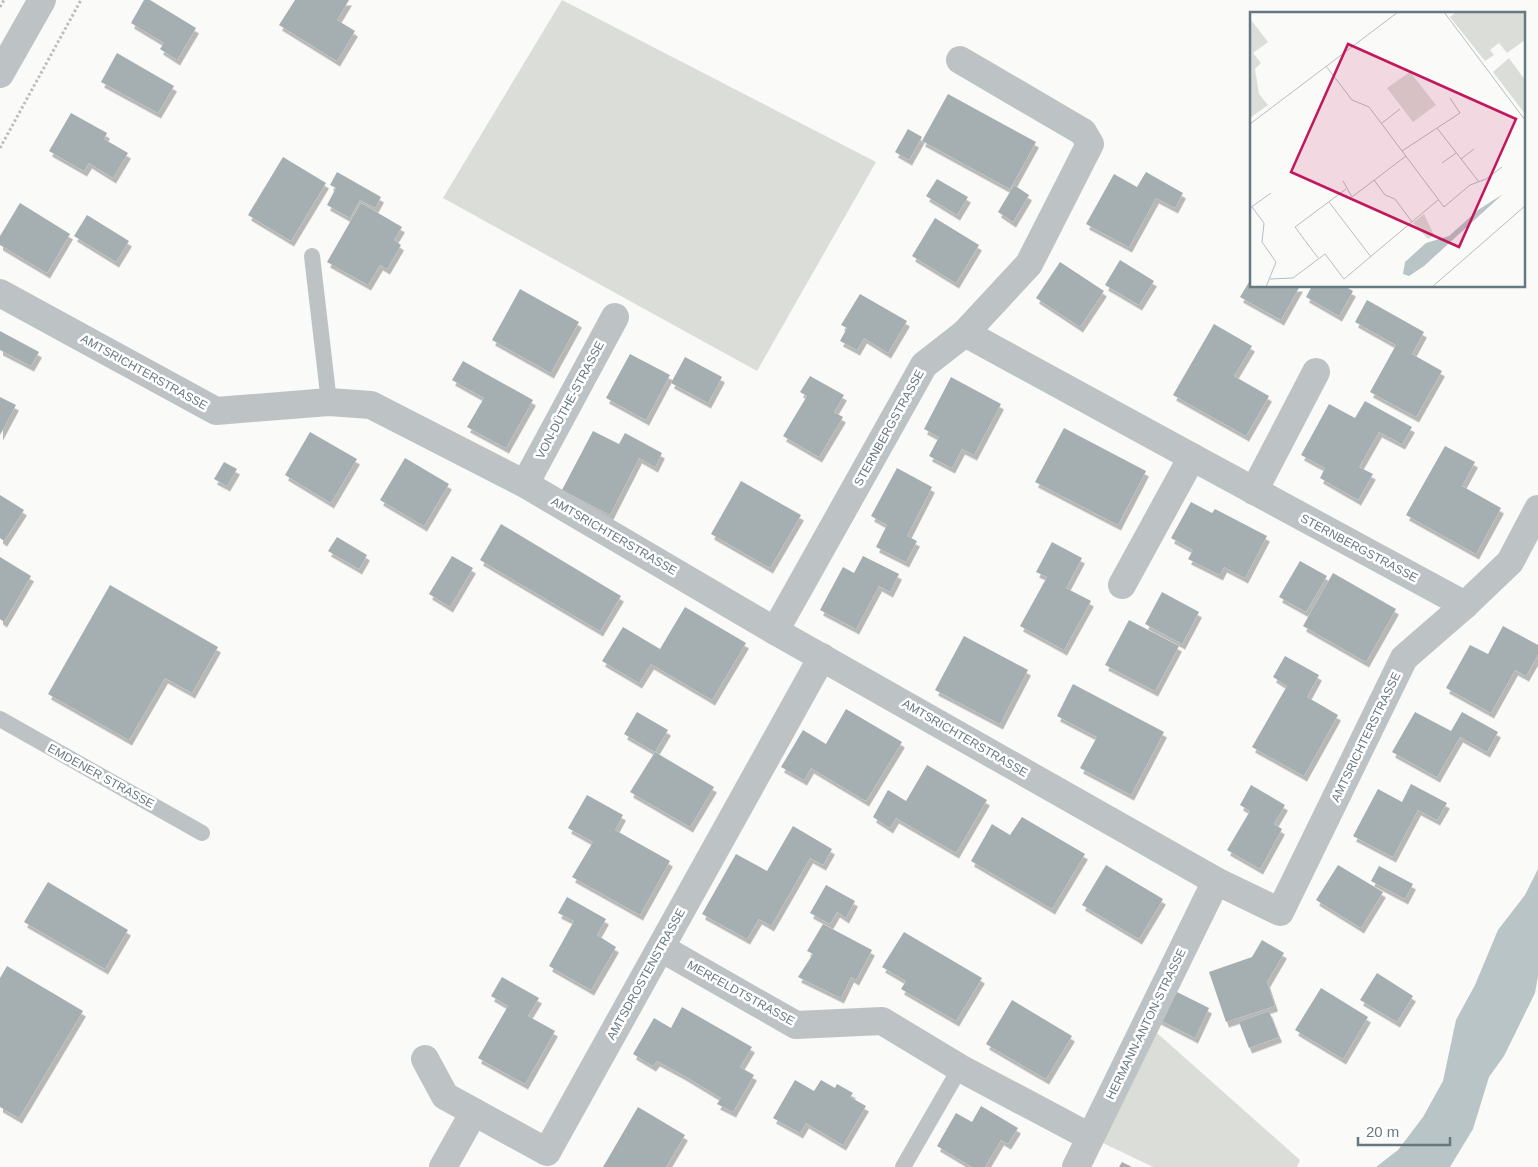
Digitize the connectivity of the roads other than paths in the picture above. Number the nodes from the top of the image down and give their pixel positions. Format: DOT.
graph roads {
  1 [pos="42,0"];
  2 [pos="960,60"];
  3 [pos="0,74"];
  4 [pos="312,256"];
  5 [pos="0,293"];
  6 [pos="615,317"];
  7 [pos="965,333"];
  8 [pos="1316,372"];
  9 [pos="329,402"];
  10 [pos="1192,458"];
  11 [pos="525,484"];
  12 [pos="1254,491"];
  13 [pos="1538,509"];
  14 [pos="1122,585"];
  15 [pos="1465,604"];
  16 [pos="775,631"];
  17 [pos="822,657"];
  18 [pos="0,719"];
  19 [pos="202,833"];
  20 [pos="1216,881"];
  21 [pos="661,948"];
  22 [pos="425,1059"];
  23 [pos="960,1068"];
  24 [pos="474,1112"];
  25 [pos="1090,1137"];
  26 [pos="443,1167"];
  27 [pos="903,1167"];
  28 [pos="1076,1167"];
  1 -- 3 [label="street"];
  2 -- 7 [label="street"];
  4 -- 9 [label="lane"];
  5 -- 9 [label="street, AMTSRICHTERSTRASSE"];
  6 -- 11 [label="street, VON-DÜTHE-STRASSE"];
  7 -- 10 [label="street, STERNBERGSTRASSE"];
  7 -- 16 [label="street, STERNBERGSTRASSE"];
  8 -- 12 [label="street"];
  9 -- 11 [label="street, AMTSRICHTERSTRASSE"];
  10 -- 12 [label="street, STERNBERGSTRASSE"];
  10 -- 14 [label="street"];
  11 -- 16 [label="street, AMTSRICHTERSTRASSE"];
  12 -- 15 [label="street, STERNBERGSTRASSE"];
  13 -- 15 [label="street"];
  15 -- 20 [label="street, AMTSRICHTERSTRASSE"];
  16 -- 17 [label="street, AMTSRICHTERSTRASSE"];
  17 -- 20 [label="street, AMTSRICHTERSTRASSE"];
  17 -- 21 [label="street, AMTSDROSTENSTRASSE"];
  18 -- 19 [label="lane, EMDENER STRASSE"];
  20 -- 25 [label="street, HERMANN-ANTON-STRASSE"];
  21 -- 23 [label="street, MERFELDTSTRASSE"];
  21 -- 24 [label="street, AMTSDROSTENSTRASSE"];
  22 -- 24 [label="street, AMTSDROSTENSTRASSE"];
  23 -- 25 [label="street, MERFELDTSTRASSE"];
  23 -- 27 [label="lane"];
  24 -- 26 [label="street"];
  25 -- 28 [label="street, HERMANN-ANTON-STRASSE"];
}
